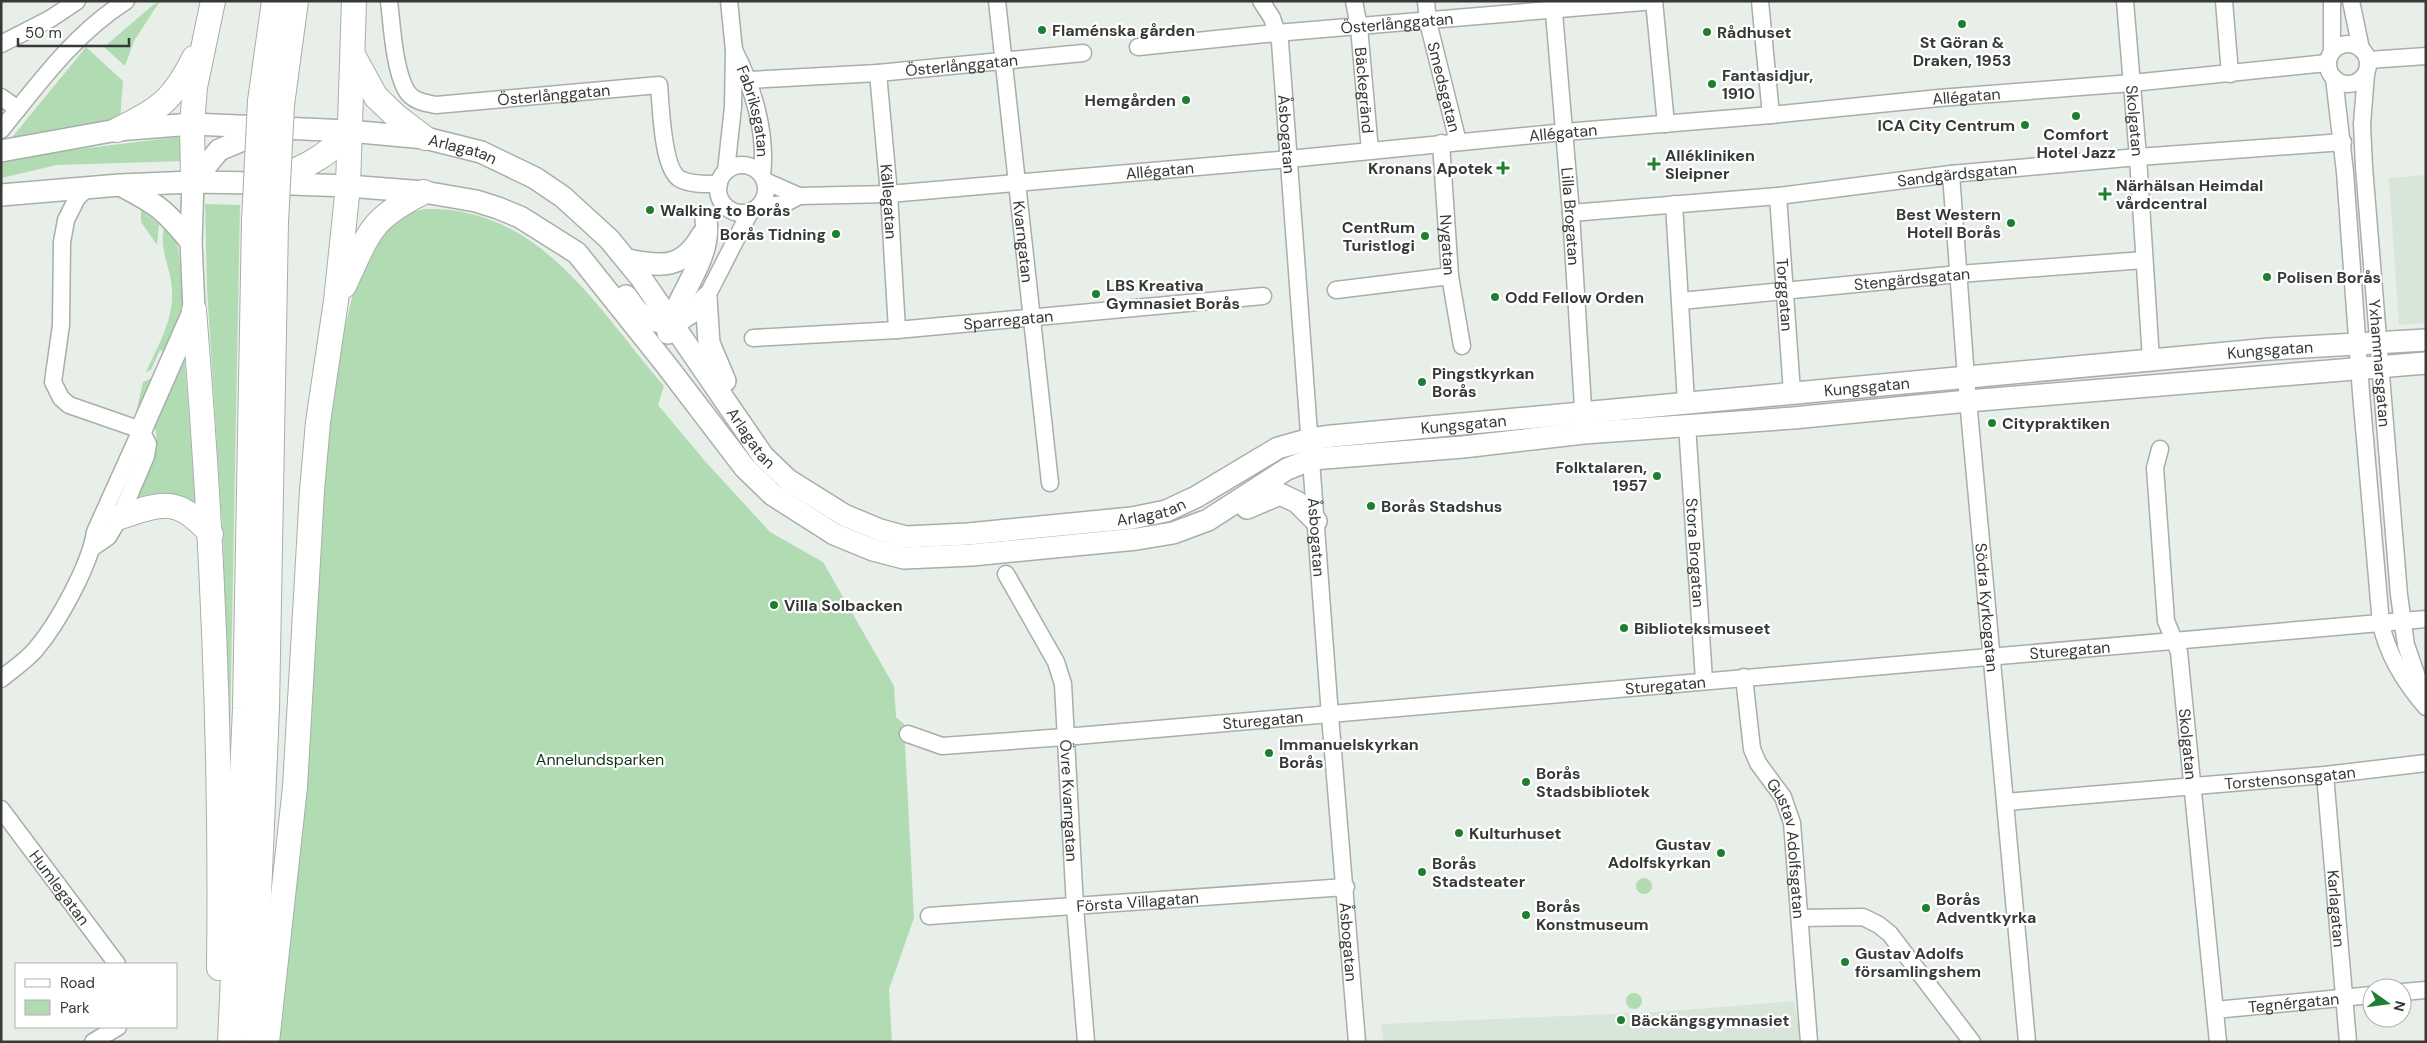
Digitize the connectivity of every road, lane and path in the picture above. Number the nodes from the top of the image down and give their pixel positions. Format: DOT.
graph roads {
  1 [pos="77,1"];
  2 [pos="126,1"];
  3 [pos="213,1"];
  4 [pos="274,1"];
  5 [pos="296,1"];
  6 [pos="354,1"];
  7 [pos="389,1"];
  8 [pos="729,1"];
  9 [pos="997,1"];
  10 [pos="1261,1"];
  11 [pos="1354,1"];
  12 [pos="1426,1"];
  13 [pos="1655,1"];
  14 [pos="1760,1"];
  15 [pos="2125,1"];
  16 [pos="2224,1"];
  17 [pos="2332,1"];
  18 [pos="2351,1"];
  19 [pos="1553,6"];
  20 [pos="1428,22"];
  21 [pos="1359,27"];
  22 [pos="1277,33"];
  23 [pos="205,36"];
  24 [pos="1,44"];
  25 [pos="1138,47"];
  26 [pos="734,50"];
  27 [pos="1083,53"];
  28 [pos="353,55"];
  29 [pos="2426,56"];
  30 [pos="2330,57"];
  31 [pos="1005,59"];
  32 [pos="2365,61"];
  33 [pos="878,73"];
  34 [pos="2230,74"];
  35 [pos="2334,78"];
  36 [pos="750,80"];
  37 [pos="2132,83"];
  38 [pos="1,97"];
  39 [pos="18,108"];
  40 [pos="1771,116"];
  41 [pos="192,124"];
  42 [pos="1666,124"];
  43 [pos="273,127"];
  44 [pos="117,130"];
  45 [pos="349,131"];
  46 [pos="1565,132"];
  47 [pos="425,138"];
  48 [pos="1458,142"];
  49 [pos="2343,142"];
  50 [pos="4,143"];
  51 [pos="1441,143"];
  52 [pos="1370,151"];
  53 [pos="2138,157"];
  54 [pos="1288,159"];
  55 [pos="1951,174"];
  56 [pos="763,178"];
  57 [pos="193,182"];
  58 [pos="721,182"];
  59 [pos="263,183"];
  60 [pos="1018,183"];
  61 [pos="120,185"];
  62 [pos="348,186"];
  63 [pos="88,187"];
  64 [pos="424,192"];
  65 [pos="889,194"];
  66 [pos="1,195"];
  67 [pos="799,196"];
  68 [pos="1778,196"];
  69 [pos="1674,204"];
  70 [pos="754,209"];
  71 [pos="1571,213"];
  72 [pos="706,220"];
  73 [pos="265,222"];
  74 [pos="190,242"];
  75 [pos="577,253"];
  76 [pos="628,260"];
  77 [pos="2144,260"];
  78 [pos="1960,274"];
  79 [pos="1450,276"];
  80 [pos="1336,290"];
  81 [pos="1785,291"];
  82 [pos="1263,296"];
  83 [pos="706,298"];
  84 [pos="336,301"];
  85 [pos="1681,301"];
  86 [pos="194,310"];
  87 [pos="1032,318"];
  88 [pos="670,322"];
  89 [pos="897,330"];
  90 [pos="753,338"];
  91 [pos="2426,340"];
  92 [pos="2369,344"];
  93 [pos="1462,346"];
  94 [pos="2151,360"];
  95 [pos="2426,363"];
  96 [pos="667,366"];
  97 [pos="2370,367"];
  98 [pos="1966,378"];
  99 [pos="1792,392"];
  100 [pos="1968,401"];
  101 [pos="1686,402"];
  102 [pos="1583,411"];
  103 [pos="1687,425"];
  104 [pos="141,430"];
  105 [pos="1584,433"];
  106 [pos="747,434"];
  107 [pos="1311,449"];
  108 [pos="2160,449"];
  109 [pos="1050,483"];
  110 [pos="1216,516"];
  111 [pos="120,517"];
  112 [pos="1316,521"];
  113 [pos="211,534"];
  114 [pos="92,548"];
  115 [pos="1006,574"];
  116 [pos="2426,620"];
  117 [pos="2402,622"];
  118 [pos="2382,624"];
  119 [pos="2176,642"];
  120 [pos="1993,657"];
  121 [pos="1744,677"];
  122 [pos="1,679"];
  123 [pos="1704,680"];
  124 [pos="2426,702"];
  125 [pos="2426,707"];
  126 [pos="1330,716"];
  127 [pos="908,734"];
  128 [pos="1064,737"];
  129 [pos="2426,763"];
  130 [pos="2325,775"];
  131 [pos="2193,786"];
  132 [pos="2006,802"];
  133 [pos="1,809"];
  134 [pos="1346,886"];
  135 [pos="1075,907"];
  136 [pos="929,916"];
  137 [pos="1800,918"];
  138 [pos="116,963"];
  139 [pos="2426,990"];
  140 [pos="2412,991"];
  141 [pos="2362,996"];
  142 [pos="2344,998"];
  143 [pos="2215,1010"];
  144 [pos="116,1028"];
  145 [pos="93,1042"];
  146 [pos="218,1042"];
  147 [pos="230,1042"];
  148 [pos="253,1042"];
  149 [pos="267,1042"];
  150 [pos="1086,1042"];
  151 [pos="1357,1042"];
  152 [pos="1809,1042"];
  153 [pos="1972,1042"];
  154 [pos="2027,1042"];
  155 [pos="2218,1042"];
  156 [pos="2348,1042"];
  1 -- 24 [label="street"];
  2 -- 39 [label="street"];
  3 -- 23 [label="highway"];
  4 -- 73 [label="highway, bridge"];
  5 -- 73 [label="highway, bridge"];
  6 -- 28 [label="highway"];
  7 -- 58 [label="street, Österlånggatan"];
  8 -- 26 [label="street, Fabriksgatan"];
  9 -- 31 [label="street, Kvarngatan"];
  10 -- 22 [label="street, Åsbogatan"];
  11 -- 21 [label="street, Bäckegränd"];
  12 -- 20 [label="street, Smedsgatan"];
  13 -- 19 [label="street, Österlånggatan"];
  13 -- 42 [label="street"];
  14 -- 40 [label="street"];
  15 -- 37 [label="street, Skolgatan"];
  16 -- 34 [label="street"];
  17 -- 30 [label="street"];
  18 -- 32 [label="street, Yxhammarsgatan"];
  19 -- 20 [label="street, Österlånggatan"];
  19 -- 46 [label="street, Lilla Brogatan"];
  20 -- 21 [label="street, Österlånggatan"];
  20 -- 48 [label="street, Smedsgatan"];
  21 -- 22 [label="street, Österlånggatan"];
  21 -- 52 [label="street, Bäckegränd"];
  22 -- 25 [label="street, Österlånggatan"];
  22 -- 54 [label="street, Åsbogatan"];
  23 -- 41 [label="highway"];
  23 -- 44 [label="highway"];
  26 -- 36 [label="street, Fabriksgatan"];
  26 -- 58 [label="street, Fabriksgatan"];
  27 -- 31 [label="street, Österlånggatan"];
  28 -- 45 [label="highway"];
  28 -- 47 [label="highway"];
  29 -- 32 [label="street, Allégatan"];
  30 -- 32 [label="street, Allégatan"];
  30 -- 34 [label="street, Allégatan"];
  30 -- 35 [label="street"];
  31 -- 33 [label="street, Österlånggatan"];
  31 -- 60 [label="street, Kvarngatan"];
  32 -- 35 [label="street, Allégatan"];
  32 -- 92 [label="street, Yxhammarsgatan"];
  33 -- 36 [label="street, Österlånggatan"];
  33 -- 65 [label="street, Källegatan"];
  34 -- 37 [label="street, Allégatan"];
  35 -- 49 [label="street, Yxhammarsgatan"];
  36 -- 56 [label="street, Fabriksgatan"];
  37 -- 40 [label="street, Allégatan"];
  37 -- 53 [label="street, Skolgatan"];
  38 -- 39 [label="street"];
  39 -- 50 [label="street"];
  40 -- 42 [label="street, Allégatan"];
  41 -- 43 [label="main road, Arlagatan"];
  41 -- 44 [label="main road, Arlagatan"];
  41 -- 57 [label="highway"];
  42 -- 46 [label="street, Allégatan"];
  43 -- 45 [label="main road, Arlagatan"];
  43 -- 57 [label="main road"];
  44 -- 50 [label="main road, Arlagatan"];
  45 -- 47 [label="main road, Arlagatan"];
  45 -- 59 [label="highway"];
  45 -- 62 [label="highway"];
  46 -- 48 [label="street, Allégatan"];
  46 -- 71 [label="street, Lilla Brogatan"];
  47 -- 76 [label="main road, Arlagatan"];
  48 -- 51 [label="street, Allégatan"];
  49 -- 53 [label="street, Sandgärdsgatan"];
  49 -- 92 [label="street, Yxhammarsgatan"];
  51 -- 52 [label="street, Allégatan"];
  51 -- 79 [label="street, Nygatan"];
  52 -- 54 [label="street, Allégatan"];
  53 -- 55 [label="street, Sandgärdsgatan"];
  53 -- 77 [label="street, Skolgatan"];
  54 -- 60 [label="street, Allégatan"];
  54 -- 107 [label="street, Åsbogatan"];
  55 -- 68 [label="street, Sandgärdsgatan"];
  55 -- 78 [label="street, Södra Kyrkogatan"];
  56 -- 58 [label="street"];
  56 -- 67 [label="street, Allégatan"];
  56 -- 70 [label="street"];
  57 -- 59 [label="main road, Arlagatan"];
  57 -- 61 [label="main road, Arlagatan"];
  57 -- 74 [label="main road"];
  58 -- 70 [label="street"];
  58 -- 72 [label="street, Fabriksgatan"];
  59 -- 62 [label="main road, Arlagatan"];
  60 -- 65 [label="street, Allégatan"];
  60 -- 87 [label="street, Kvarngatan"];
  61 -- 63 [label="main road, Arlagatan"];
  61 -- 74 [label="main road"];
  62 -- 64 [label="main road, Arlagatan"];
  62 -- 84 [label="highway"];
  63 -- 66 [label="main road, Arlagatan"];
  63 -- 104 [label="street"];
  64 -- 75 [label="main road, Arlagatan"];
  64 -- 84 [label="highway"];
  65 -- 67 [label="street, Allégatan"];
  65 -- 89 [label="street, Källegatan"];
  67 -- 70 [label="street, Allégatan"];
  68 -- 69 [label="street, Sandgärdsgatan"];
  68 -- 81 [label="street, Torggatan"];
  69 -- 71 [label="street, Sandgärdsgatan"];
  69 -- 85 [label="street"];
  70 -- 83 [label="street"];
  71 -- 102 [label="street, Lilla Brogatan"];
  72 -- 76 [label="main road"];
  72 -- 88 [label="main road"];
  73 -- 147 [label="highway"];
  73 -- 148 [label="highway"];
  74 -- 86 [label="main road"];
  75 -- 88 [label="main road"];
  75 -- 96 [label="main road, Arlagatan"];
  76 -- 88 [label="main road, Arlagatan"];
  77 -- 78 [label="street, Stengärdsgatan"];
  77 -- 94 [label="street, Skolgatan"];
  78 -- 81 [label="street, Stengärdsgatan"];
  78 -- 98 [label="street, Södra Kyrkogatan"];
  79 -- 80 [label="street"];
  79 -- 93 [label="street, Nygatan"];
  81 -- 85 [label="street, Stengärdsgatan"];
  81 -- 99 [label="street, Torggatan"];
  82 -- 87 [label="street, Sparregatan"];
  83 -- 88 [label="main road"];
  83 -- 106 [label="main road"];
  84 -- 149 [label="highway"];
  85 -- 101 [label="street"];
  86 -- 104 [label="main road"];
  86 -- 113 [label="highway"];
  87 -- 89 [label="street, Sparregatan"];
  87 -- 109 [label="street, Kvarngatan"];
  88 -- 96 [label="main road"];
  88 -- 106 [label="main road, Arlagatan"];
  89 -- 90 [label="street, Sparregatan"];
  91 -- 92 [label="main road, Kungsgatan"];
  92 -- 94 [label="main road, Kungsgatan"];
  92 -- 97 [label="street, Yxhammarsgatan"];
  94 -- 98 [label="main road, Kungsgatan"];
  95 -- 97 [label="main road, Kungsgatan"];
  96 -- 110 [label="main road, Arlagatan"];
  97 -- 100 [label="main road, Kungsgatan"];
  97 -- 117 [label="street, Yxhammarsgatan"];
  97 -- 118 [label="street, Yxhammarsgatan"];
  98 -- 99 [label="main road, Kungsgatan"];
  98 -- 100 [label="street, Södra Kyrkogatan"];
  99 -- 101 [label="main road, Kungsgatan"];
  100 -- 103 [label="main road, Kungsgatan"];
  100 -- 120 [label="street, Södra Kyrkogatan"];
  101 -- 102 [label="main road, Kungsgatan"];
  102 -- 105 [label="street, Lilla Brogatan"];
  102 -- 107 [label="main road, Kungsgatan"];
  103 -- 105 [label="main road, Kungsgatan"];
  103 -- 123 [label="street, Stora Brogatan"];
  104 -- 111 [label="street"];
  104 -- 114 [label="street"];
  105 -- 107 [label="main road, Kungsgatan"];
  106 -- 107 [label="main road, Arlagatan"];
  107 -- 110 [label="main road, Arlagatan"];
  107 -- 112 [label="street, Åsbogatan"];
  108 -- 119 [label="street, Skolgatan"];
  110 -- 112 [label="main road"];
  111 -- 113 [label="highway"];
  111 -- 114 [label="street"];
  112 -- 126 [label="street, Åsbogatan"];
  113 -- 146 [label="highway"];
  114 -- 122 [label="street"];
  115 -- 128 [label="street, Övre Kvarngatan"];
  116 -- 117 [label="street, Sturegatan"];
  117 -- 118 [label="street, Sturegatan"];
  117 -- 124 [label="street, Yxhammarsgatan"];
  118 -- 119 [label="street, Sturegatan"];
  118 -- 125 [label="street, Yxhammarsgatan"];
  119 -- 120 [label="street, Sturegatan"];
  119 -- 131 [label="street, Skolgatan"];
  120 -- 121 [label="street, Sturegatan"];
  120 -- 132 [label="street, Södra Kyrkogatan"];
  121 -- 123 [label="street, Sturegatan"];
  121 -- 137 [label="street, Gustav Adolfsgatan"];
  123 -- 126 [label="street, Sturegatan"];
  126 -- 128 [label="street, Sturegatan"];
  126 -- 134 [label="street, Åsbogatan"];
  127 -- 128 [label="street, Sturegatan"];
  128 -- 135 [label="street, Övre Kvarngatan"];
  129 -- 130 [label="street, Torstensonsgatan"];
  130 -- 131 [label="street, Torstensonsgatan"];
  130 -- 142 [label="street, Karlagatan"];
  131 -- 132 [label="street, Torstensonsgatan"];
  131 -- 143 [label="street, Skolgatan"];
  132 -- 154 [label="street, Södra Kyrkogatan"];
  133 -- 138 [label="street, Humlegatan"];
  134 -- 135 [label="street, Första Villagatan"];
  134 -- 151 [label="street, Åsbogatan"];
  135 -- 136 [label="street, Första Villagatan"];
  135 -- 150 [label="street, Övre Kvarngatan"];
  137 -- 152 [label="street"];
  137 -- 153 [label="street, Gustav Adolfsgatan"];
  139 -- 140 [label="street"];
  141 -- 142 [label="street, Tegnérgatan"];
  142 -- 143 [label="street, Tegnérgatan"];
  142 -- 156 [label="street, Karlagatan"];
  143 -- 155 [label="street, Skolgatan"];
  144 -- 145 [label="street"];
}
